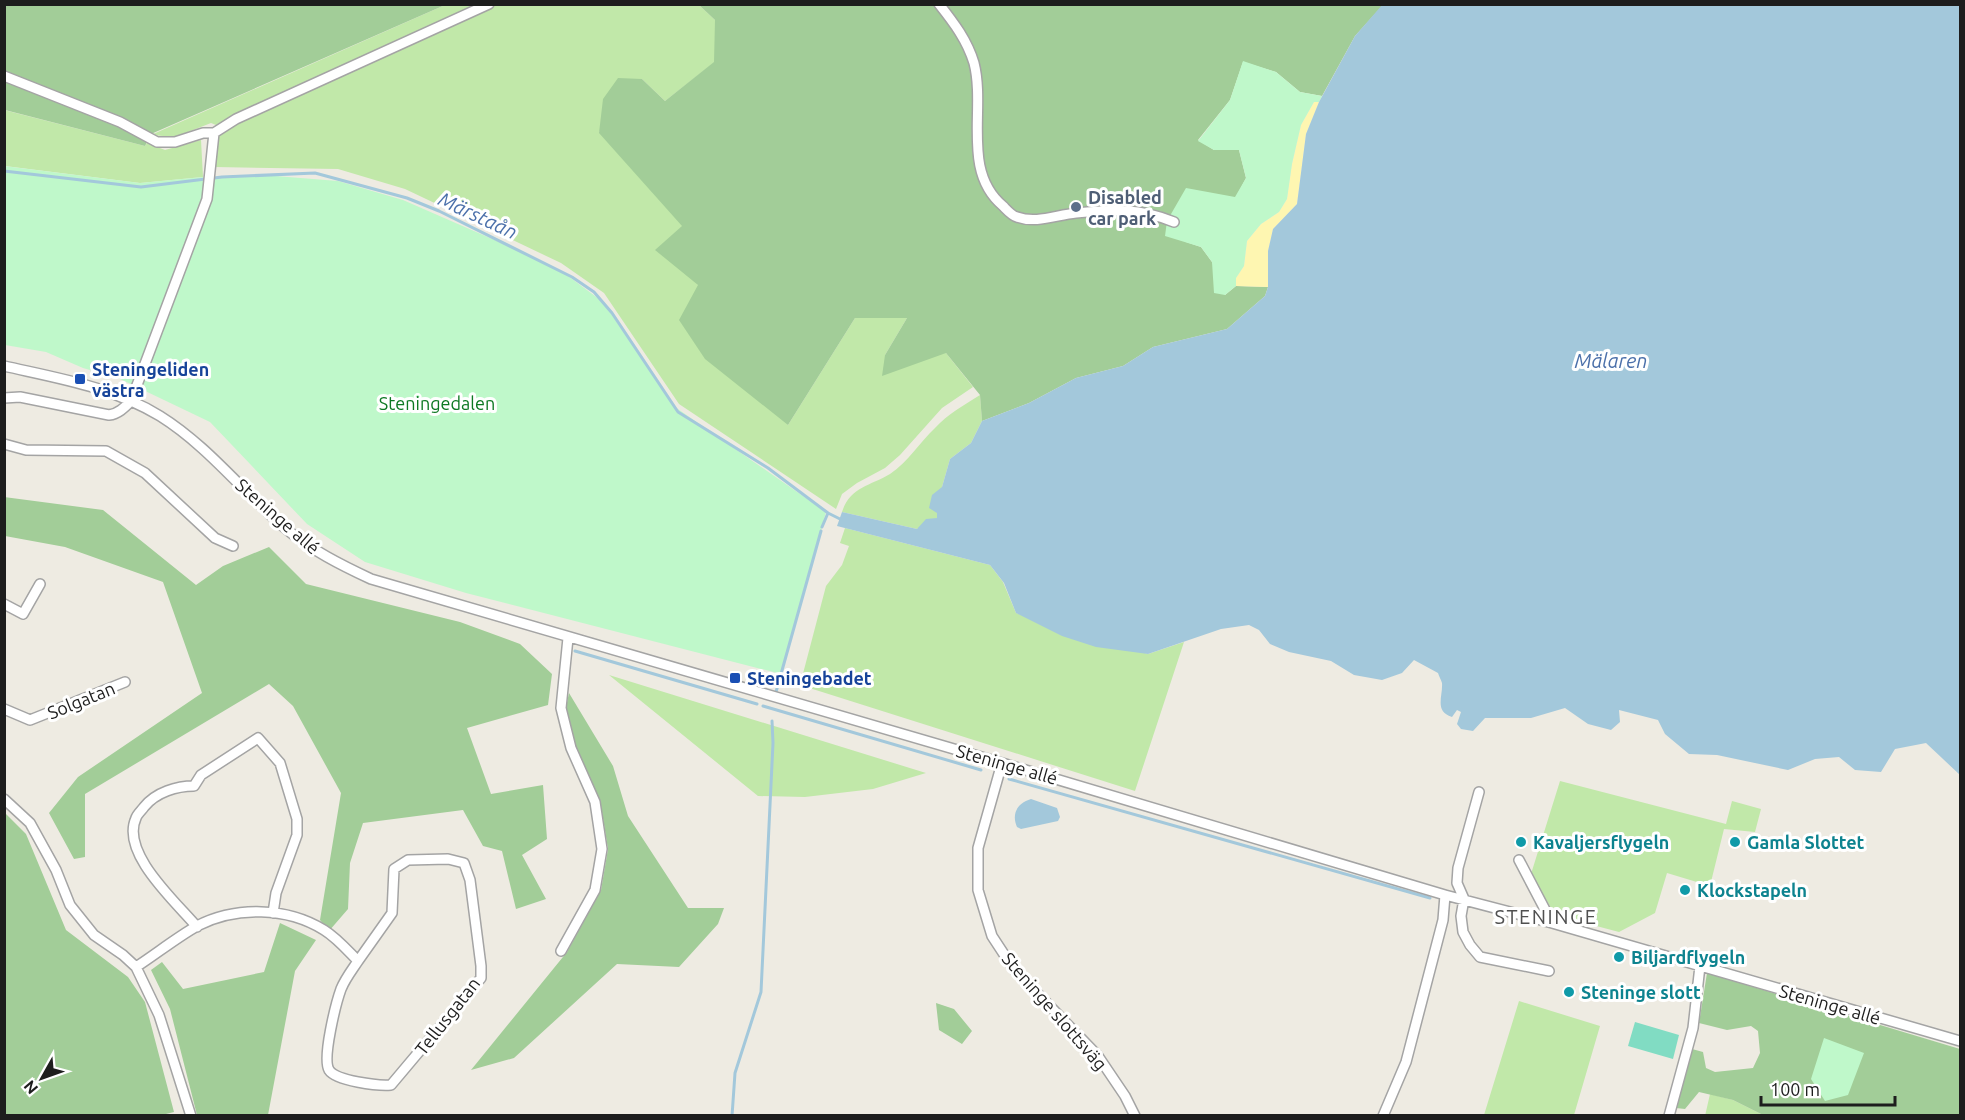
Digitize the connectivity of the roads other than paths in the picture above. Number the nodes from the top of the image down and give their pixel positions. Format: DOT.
graph roads {
  1 [pos="489,4"];
  2 [pos="939,4"];
  3 [pos="4,76"];
  4 [pos="214,134"];
  5 [pos="1174,222"];
  6 [pos="4,366"];
  7 [pos="4,398"];
  8 [pos="131,402"];
  9 [pos="4,444"];
  10 [pos="233,546"];
  11 [pos="40,584"];
  12 [pos="4,604"];
  13 [pos="568,638"];
  14 [pos="124,682"];
  15 [pos="4,710"];
  16 [pos="1002,763"];
  17 [pos="1479,792"];
  18 [pos="4,799"];
  19 [pos="1519,860"];
  20 [pos="1444,894"];
  21 [pos="1464,899"];
  22 [pos="273,913"];
  23 [pos="1552,923"];
  24 [pos="197,927"];
  25 [pos="561,951"];
  26 [pos="358,961"];
  27 [pos="1700,966"];
  28 [pos="136,967"];
  29 [pos="1549,970"];
  30 [pos="1960,1041"];
  31 [pos="191,1116"];
  32 [pos="1135,1116"];
  33 [pos="1383,1116"];
  34 [pos="1669,1116"];
  1 -- 4 [label="street"];
  2 -- 5 [label="street"];
  3 -- 4 [label="street"];
  4 -- 8 [label="street"];
  6 -- 8 [label="street, Steninge allé"];
  7 -- 8 [label="street"];
  8 -- 13 [label="street, Steninge allé"];
  9 -- 10 [label="street"];
  11 -- 12 [label="street"];
  13 -- 16 [label="street, Steninge allé"];
  13 -- 25 [label="street"];
  14 -- 15 [label="street, Solgatan"];
  16 -- 20 [label="street, Steninge allé"];
  16 -- 32 [label="street, Steninge slottsväg"];
  17 -- 21 [label="street"];
  18 -- 28 [label="street"];
  19 -- 23 [label="street"];
  20 -- 21 [label="street, Steninge allé"];
  20 -- 33 [label="street"];
  21 -- 23 [label="street, Steninge allé"];
  21 -- 29 [label="street"];
  22 -- 24 [label="street"];
  22 -- 24 [label="street"];
  22 -- 26 [label="street"];
  23 -- 27 [label="street, Steninge allé"];
  24 -- 28 [label="street"];
  26 -- 26 [label="street, Tellusgatan"];
  27 -- 30 [label="street, Steninge allé"];
  27 -- 34 [label="street"];
  28 -- 31 [label="street"];
}
